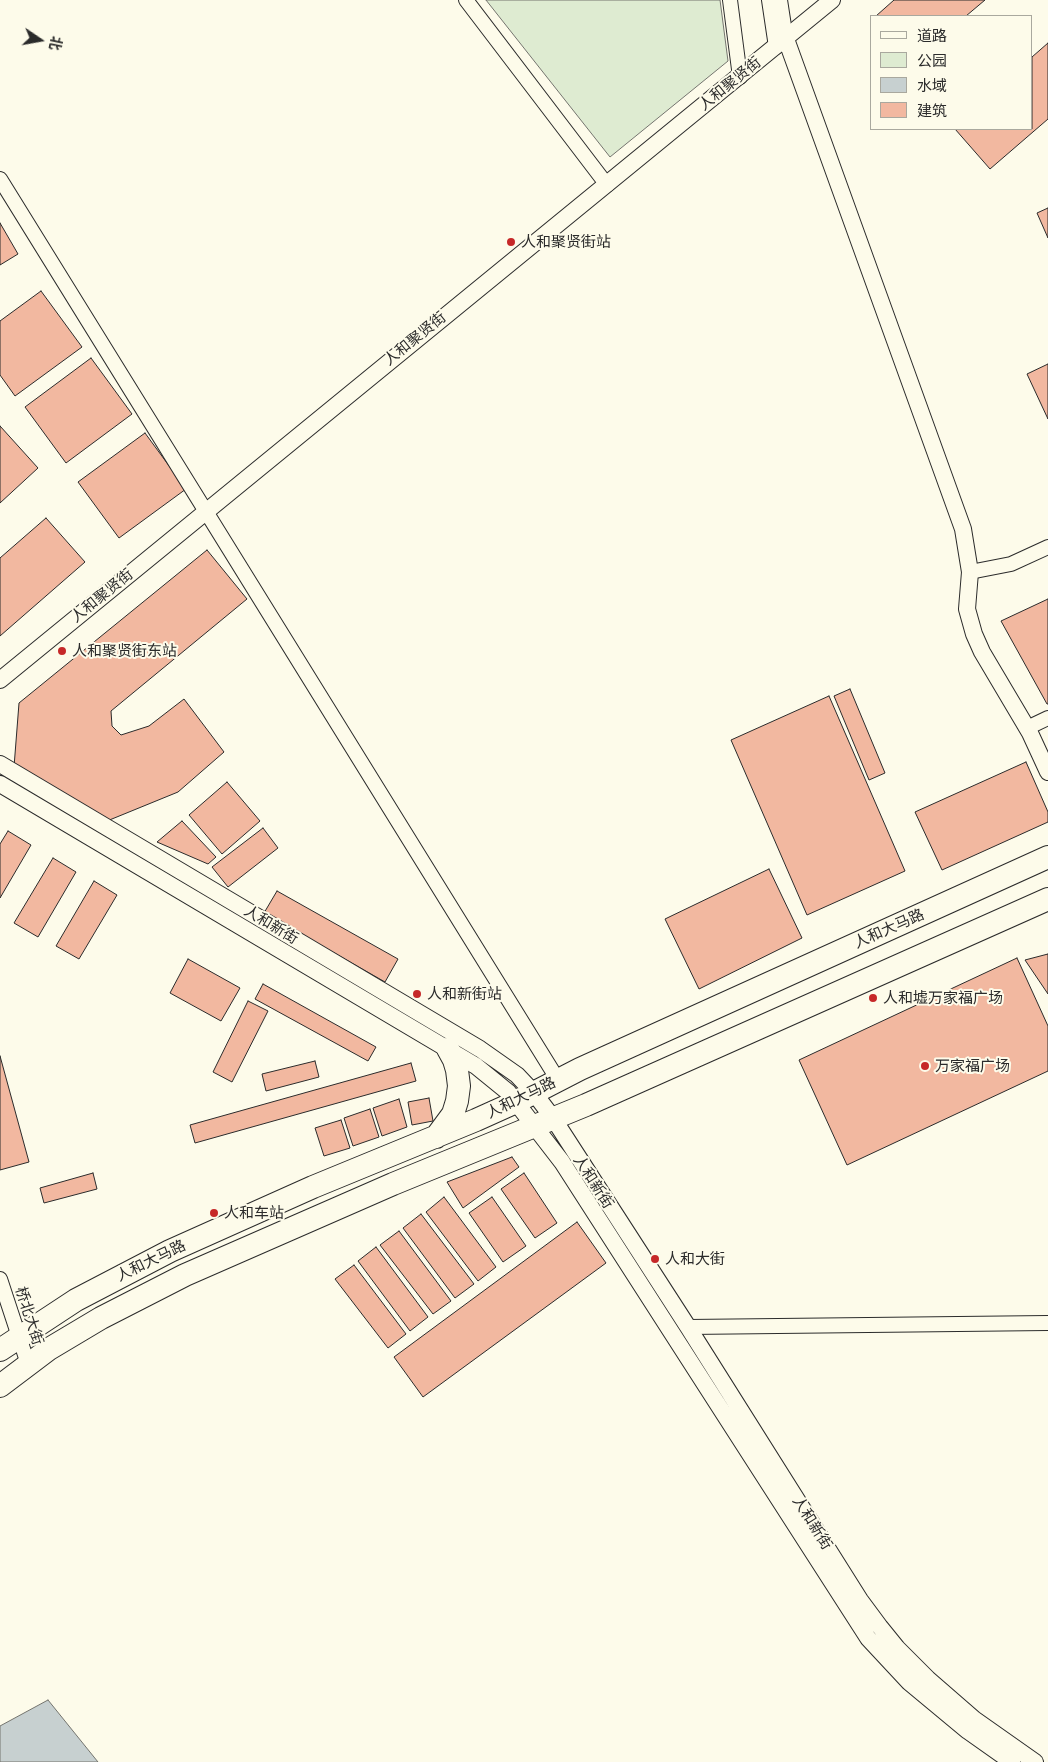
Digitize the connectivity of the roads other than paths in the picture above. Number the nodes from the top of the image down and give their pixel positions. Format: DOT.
graph roads {
  1 [pos="466,0"];
  2 [pos="730,0"];
  3 [pos="769,0"];
  4 [pos="780,0"];
  5 [pos="832,0"];
  6 [pos="781,43"];
  7 [pos="740,77"];
  8 [pos="0,179"];
  9 [pos="608,185"];
  10 [pos="206,511"];
  11 [pos="1048,547"];
  12 [pos="970,572"];
  13 [pos="0,680"];
  14 [pos="1048,718"];
  15 [pos="1027,728"];
  16 [pos="0,764"];
  17 [pos="1048,772"];
  18 [pos="0,784"];
  19 [pos="1048,857"];
  20 [pos="1048,899"];
  21 [pos="720,1005"];
  22 [pos="736,1039"];
  23 [pos="448,1049"];
  24 [pos="558,1080"];
  25 [pos="525,1097"];
  26 [pos="543,1122"];
  27 [pos="436,1137"];
  28 [pos="0,1279"];
  29 [pos="1048,1323"];
  30 [pos="688,1327"];
  31 [pos="18,1337"];
  32 [pos="0,1350"];
  33 [pos="28,1364"];
  34 [pos="0,1386"];
  35 [pos="1012,1762"];
  36 [pos="1034,1762"];
  1 -- 9 [label="street"];
  2 -- 7 [label="street"];
  3 -- 6 [label="street"];
  4 -- 6 [label="street"];
  5 -- 6 [label="street, 人和聚贤街"];
  6 -- 7 [label="street, 人和聚贤街"];
  6 -- 12 [label="street"];
  7 -- 9 [label="street, 人和聚贤街"];
  8 -- 10 [label="street"];
  9 -- 10 [label="street, 人和聚贤街"];
  10 -- 13 [label="street, 人和聚贤街"];
  10 -- 24 [label="street"];
  11 -- 12 [label="street"];
  12 -- 15 [label="street"];
  14 -- 15 [label="street"];
  15 -- 17 [label="street"];
  16 -- 25 [label="street, 人和新街"];
  18 -- 23 [label="street, 人和新街"];
  19 -- 21 [label="highway, 人和大马路"];
  20 -- 22 [label="highway, 人和大马路"];
  21 -- 22 [label="highway"];
  21 -- 24 [label="highway, 人和大马路"];
  22 -- 26 [label="highway, 人和大马路"];
  23 -- 25 [label="street, 人和新街"];
  23 -- 27 [label="highway"];
  24 -- 25 [label="highway, 人和大马路"];
  25 -- 26 [label="street, 人和新街"];
  25 -- 27 [label="highway, 人和大马路"];
  26 -- 30 [label="street, 人和新街"];
  26 -- 33 [label="highway, 人和大马路"];
  26 -- 35 [label="street, 人和新街"];
  27 -- 31 [label="highway, 人和大马路"];
  28 -- 31 [label="street, 桥北大街"];
  29 -- 30 [label="street"];
  30 -- 36 [label="street, 人和新街"];
  31 -- 32 [label="highway, 人和大马路"];
  31 -- 33 [label="street, 桥北大街"];
  33 -- 34 [label="highway, 人和大马路"];
}
